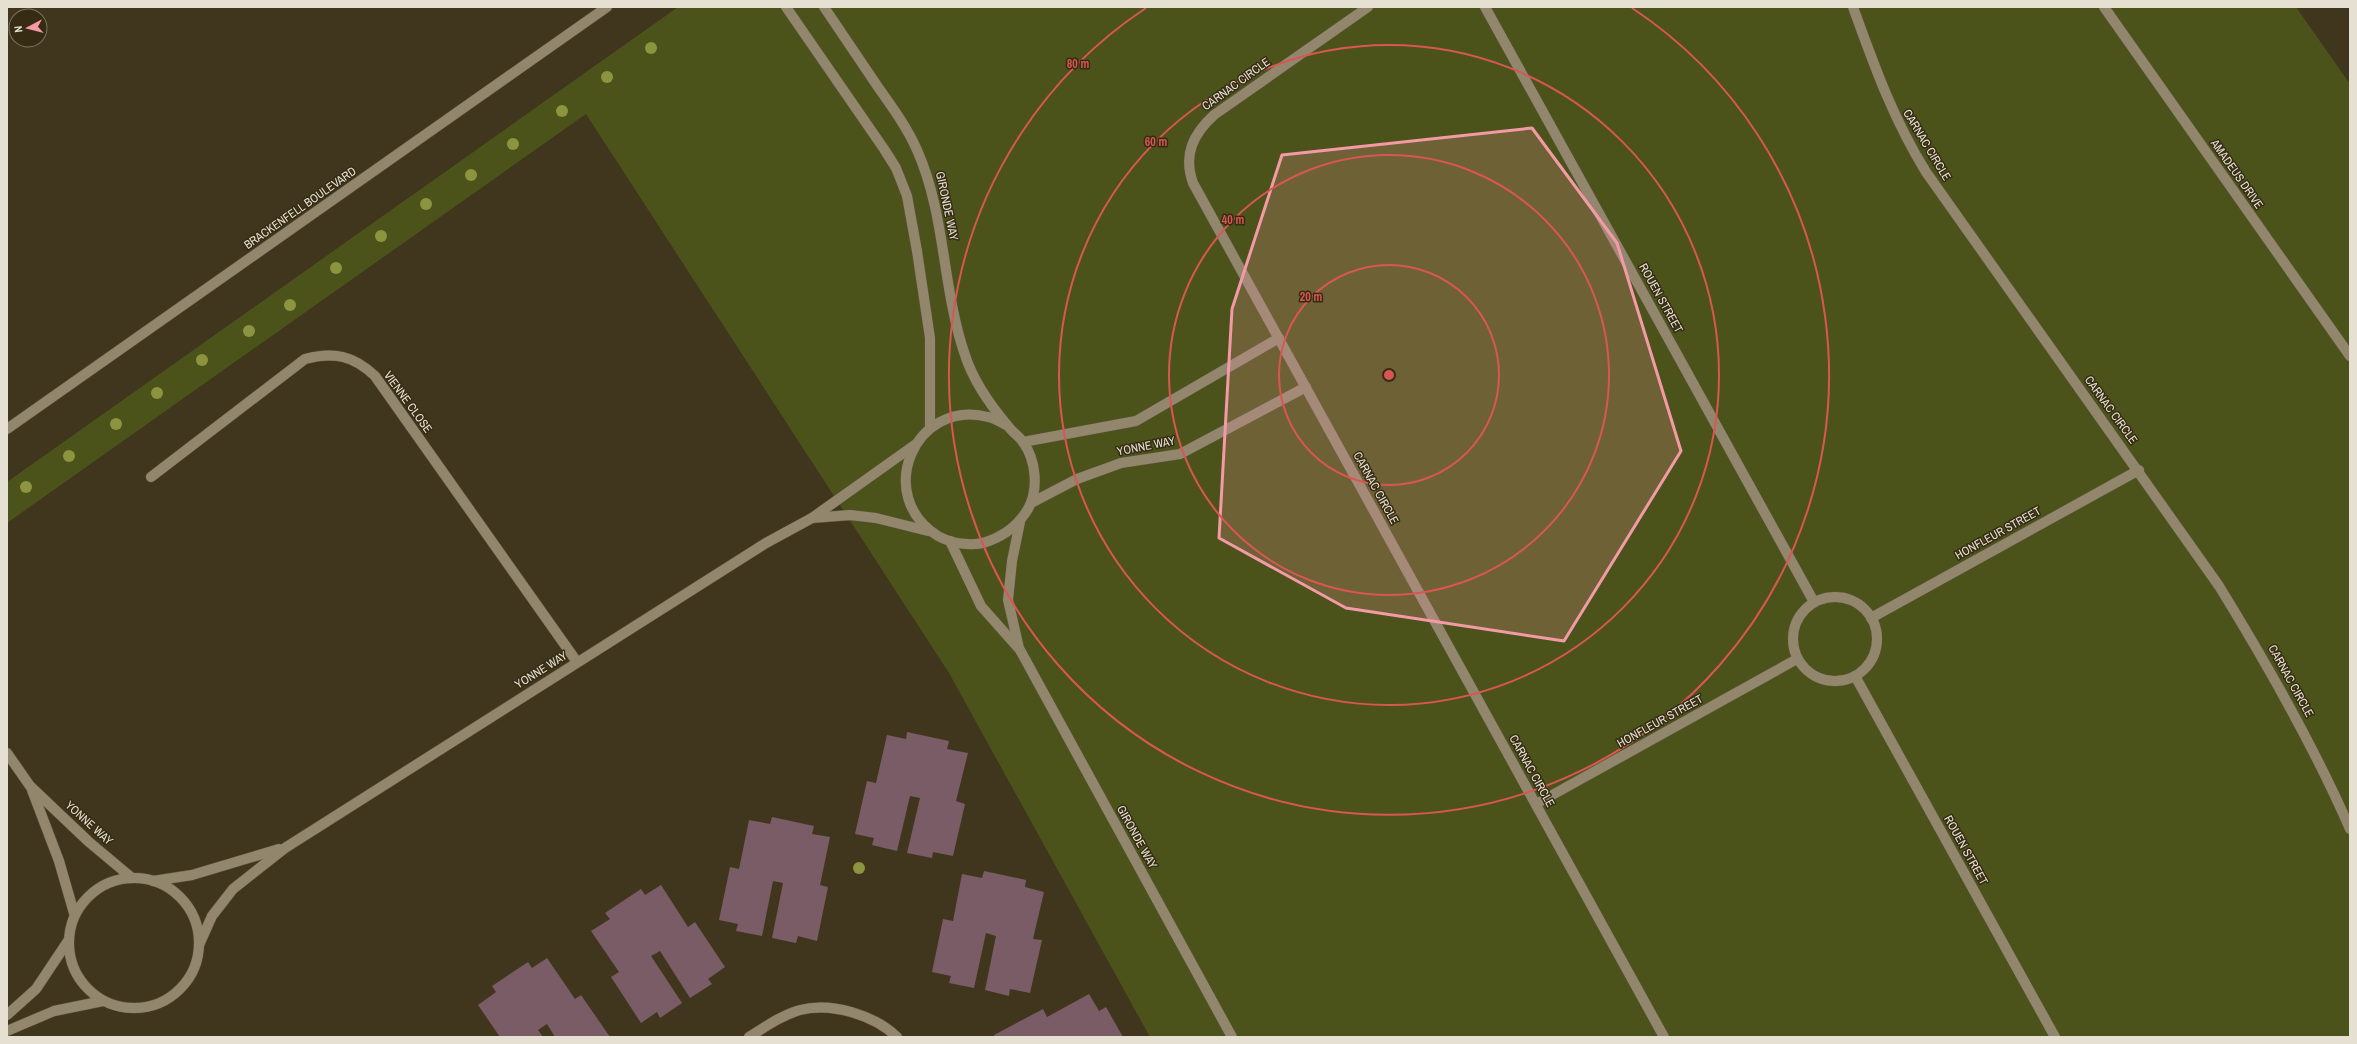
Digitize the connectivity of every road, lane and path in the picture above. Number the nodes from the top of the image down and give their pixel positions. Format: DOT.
graph roads {
  1 [pos="607,7"];
  2 [pos="786,7"];
  3 [pos="824,7"];
  4 [pos="1368,7"];
  5 [pos="1485,7"];
  6 [pos="1853,7"];
  7 [pos="2104,7"];
  8 [pos="1279,338"];
  9 [pos="2350,356"];
  10 [pos="1306,387"];
  11 [pos="1008,426"];
  12 [pos="7,428"];
  13 [pos="930,428"];
  14 [pos="1023,442"];
  15 [pos="916,444"];
  16 [pos="2139,470"];
  17 [pos="152,477"];
  18 [pos="1031,503"];
  19 [pos="812,518"];
  20 [pos="1020,522"];
  21 [pos="933,532"];
  22 [pos="950,541"];
  23 [pos="1814,602"];
  24 [pos="1871,618"];
  25 [pos="1020,650"];
  26 [pos="1797,659"];
  27 [pos="577,662"];
  28 [pos="1855,676"];
  29 [pos="7,753"];
  30 [pos="30,786"];
  31 [pos="1536,804"];
  32 [pos="2350,828"];
  33 [pos="285,848"];
  34 [pos="132,878"];
  35 [pos="153,881"];
  36 [pos="74,913"];
  37 [pos="68,941"];
  38 [pos="199,945"];
  39 [pos="103,1001"];
  40 [pos="7,1015"];
  41 [pos="7,1031"];
  42 [pos="749,1037"];
  43 [pos="897,1037"];
  44 [pos="1232,1037"];
  45 [pos="1664,1037"];
  46 [pos="2054,1037"];
  1 -- 12 [label="street, BRACKENFELL BOULEVARD"];
  2 -- 13 [label="street"];
  3 -- 11 [label="street, GIRONDE WAY"];
  4 -- 8 [label="street, CARNAC CIRCLE"];
  5 -- 23 [label="street, ROUEN STREET"];
  6 -- 16 [label="street, CARNAC CIRCLE"];
  7 -- 9 [label="street, AMADEUS DRIVE"];
  8 -- 10 [label="street, CARNAC CIRCLE"];
  8 -- 14 [label="street"];
  10 -- 18 [label="street, YONNE WAY"];
  10 -- 31 [label="street, CARNAC CIRCLE"];
  11 -- 13 [label="street"];
  11 -- 14 [label="street"];
  13 -- 15 [label="street"];
  14 -- 18 [label="street"];
  15 -- 19 [label="street, YONNE WAY"];
  15 -- 21 [label="street"];
  16 -- 24 [label="street, HONFLEUR STREET"];
  16 -- 32 [label="street, CARNAC CIRCLE"];
  17 -- 27 [label="street, VIENNE CLOSE"];
  18 -- 20 [label="street"];
  19 -- 21 [label="street, YONNE WAY"];
  19 -- 27 [label="street, YONNE WAY"];
  20 -- 22 [label="street"];
  20 -- 25 [label="street"];
  21 -- 22 [label="street"];
  22 -- 25 [label="street"];
  23 -- 24 [label="street"];
  23 -- 26 [label="street"];
  24 -- 28 [label="street"];
  25 -- 44 [label="street, GIRONDE WAY"];
  26 -- 28 [label="street"];
  26 -- 31 [label="street, HONFLEUR STREET"];
  27 -- 33 [label="street, YONNE WAY"];
  28 -- 46 [label="street, ROUEN STREET"];
  29 -- 30 [label="street, YONNE WAY"];
  30 -- 34 [label="street, YONNE WAY"];
  30 -- 36 [label="street, YONNE WAY"];
  31 -- 45 [label="street, CARNAC CIRCLE"];
  33 -- 35 [label="street, YONNE WAY"];
  33 -- 38 [label="street, YONNE WAY"];
  34 -- 35 [label="street"];
  34 -- 36 [label="street"];
  35 -- 38 [label="street"];
  36 -- 37 [label="street"];
  37 -- 39 [label="street"];
  37 -- 40 [label="street"];
  38 -- 39 [label="street"];
  39 -- 41 [label="street"];
  42 -- 43 [label="street"];
}
